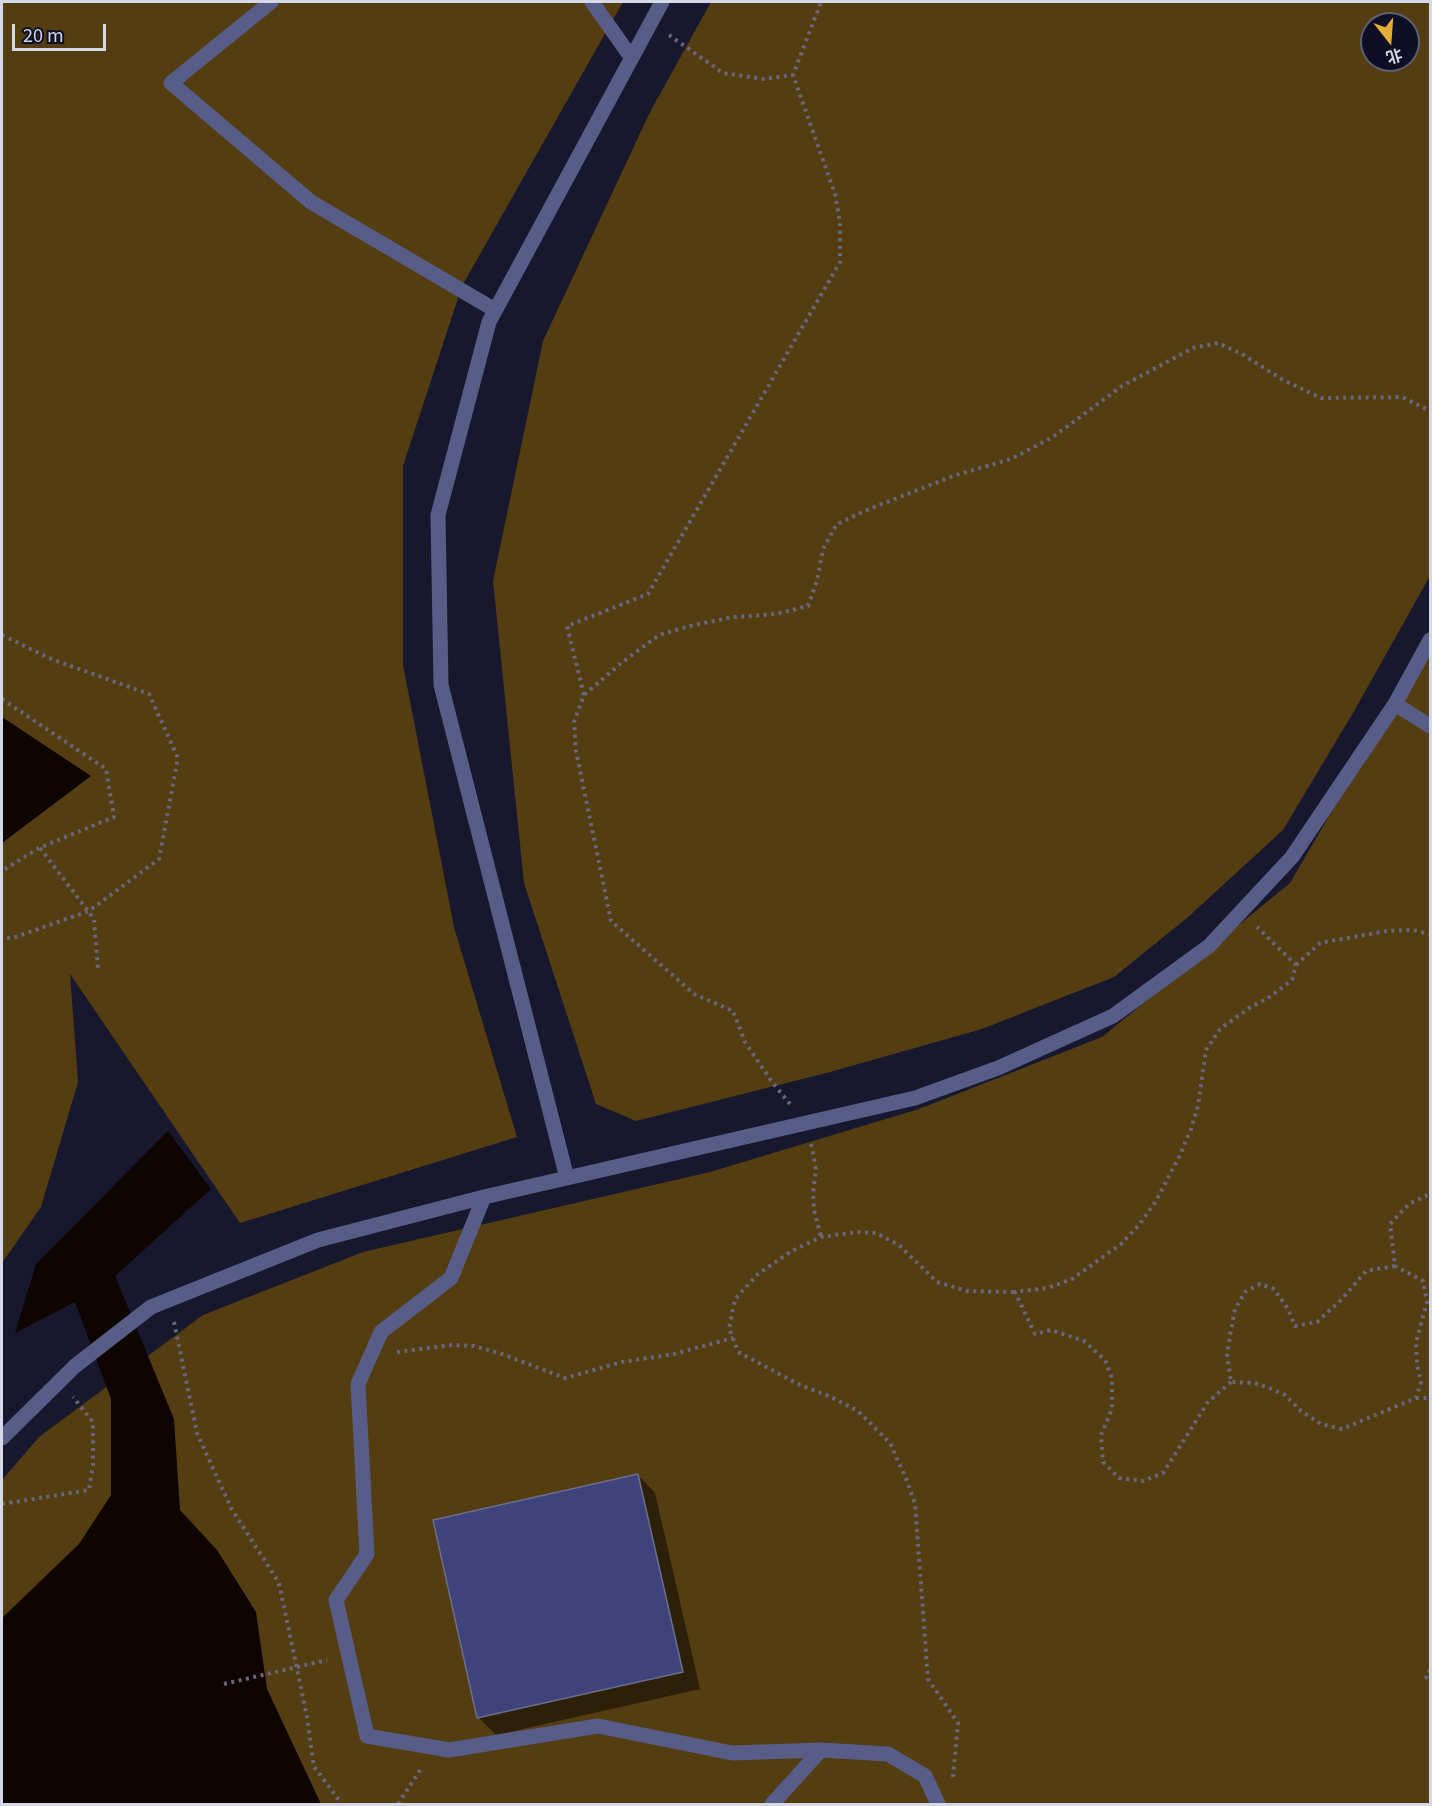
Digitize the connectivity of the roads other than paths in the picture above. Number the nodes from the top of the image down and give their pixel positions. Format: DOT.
graph roads {
  1 [pos="271,2"];
  2 [pos="592,2"];
  3 [pos="662,2"];
  4 [pos="631,57"];
  5 [pos="495,310"];
  6 [pos="1431,640"];
  7 [pos="1395,704"];
  8 [pos="1431,726"];
  9 [pos="567,1178"];
  10 [pos="484,1197"];
  11 [pos="2,1438"];
  12 [pos="821,1750"];
  13 [pos="772,1804"];
  14 [pos="938,1804"];
  1 -- 5 [label="street"];
  2 -- 4 [label="street"];
  3 -- 4 [label="street"];
  4 -- 5 [label="street"];
  5 -- 9 [label="street"];
  6 -- 7 [label="street"];
  7 -- 8 [label="street"];
  7 -- 9 [label="street"];
  9 -- 10 [label="street"];
  10 -- 11 [label="street"];
  10 -- 12 [label="street"];
  12 -- 13 [label="street"];
  12 -- 14 [label="street"];
}
